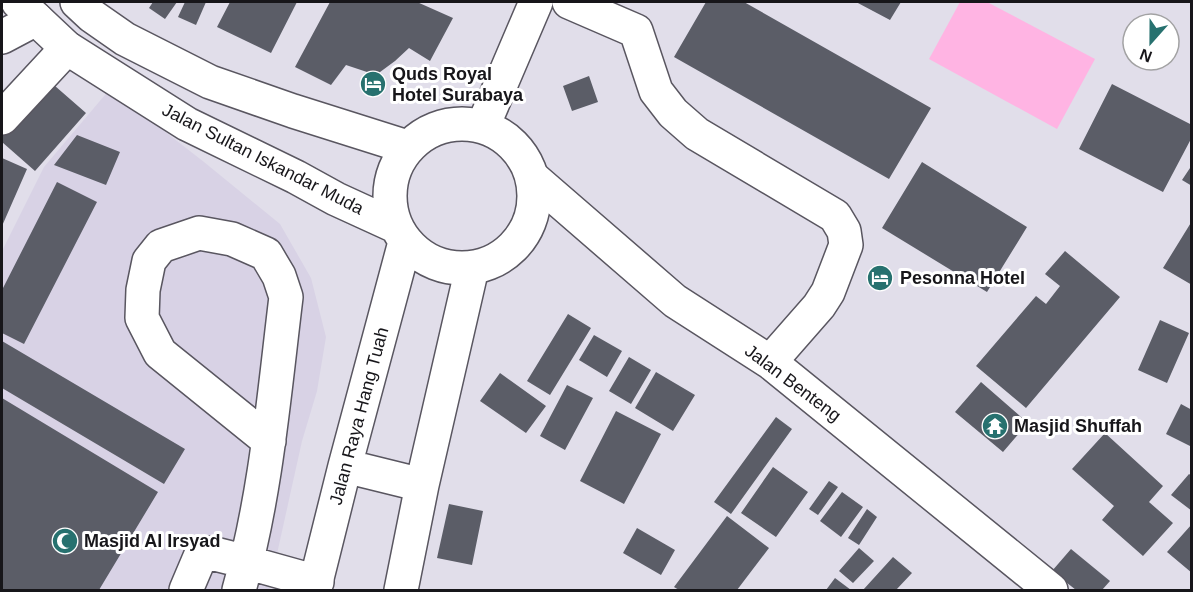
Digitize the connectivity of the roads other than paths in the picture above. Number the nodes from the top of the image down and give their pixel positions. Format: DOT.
graph roads {
  1 [pos="77,2"];
  2 [pos="536,2"];
  3 [pos="569,2"];
  4 [pos="27,10"];
  5 [pos="636,16"];
  6 [pos="2,37"];
  7 [pos="67,48"];
  8 [pos="2,118"];
  9 [pos="483,126"];
  10 [pos="407,147"];
  11 [pos="533,178"];
  12 [pos="400,234"];
  13 [pos="472,268"];
  14 [pos="770,362"];
  15 [pos="269,441"];
  16 [pos="345,466"];
  17 [pos="422,485"];
  18 [pos="243,577"];
  19 [pos="315,586"];
  20 [pos="186,591"];
  21 [pos="402,591"];
  22 [pos="1051,591"];
  1 -- 10 [label="main road"];
  2 -- 9 [label="main road"];
  3 -- 5 [label="main road"];
  4 -- 6 [label="main road"];
  4 -- 7 [label="main road, Jalan Sultan Iskandar Muda"];
  5 -- 14 [label="main road"];
  7 -- 8 [label="main road"];
  7 -- 12 [label="main road, Jalan Sultan Iskandar Muda"];
  9 -- 10 [label="main road"];
  9 -- 11 [label="main road"];
  10 -- 12 [label="main road"];
  11 -- 13 [label="main road"];
  11 -- 14 [label="main road, Jalan Benteng"];
  12 -- 13 [label="main road"];
  12 -- 16 [label="main road, Jalan Raya Hang Tuah"];
  13 -- 17 [label="main road"];
  14 -- 22 [label="main road, Jalan Benteng"];
  15 -- 15 [label="main road"];
  15 -- 18 [label="main road"];
  16 -- 17 [label="main road"];
  16 -- 19 [label="main road, Jalan Raya Hang Tuah"];
  17 -- 21 [label="main road"];
  18 -- 19 [label="main road"];
  18 -- 20 [label="main road"];
}
